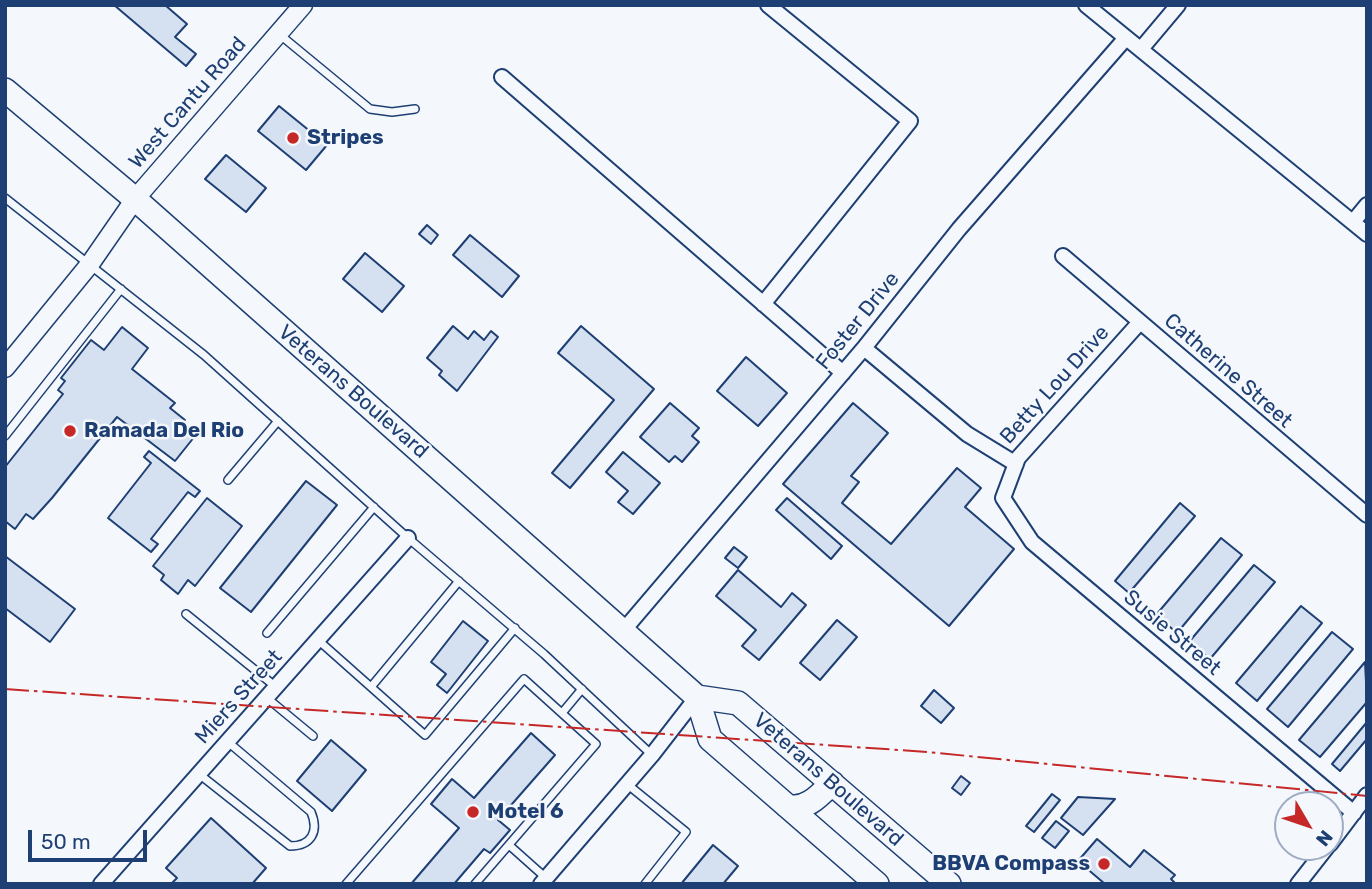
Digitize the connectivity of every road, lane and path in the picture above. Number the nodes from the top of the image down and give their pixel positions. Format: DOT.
graph roads {
  1 [pos="303,5"];
  2 [pos="768,5"];
  3 [pos="1086,5"];
  4 [pos="1178,5"];
  5 [pos="279,34"];
  6 [pos="1125,39"];
  7 [pos="1141,49"];
  8 [pos="502,77"];
  9 [pos="5,90"];
  10 [pos="415,109"];
  11 [pos="5,198"];
  12 [pos="135,199"];
  13 [pos="1367,205"];
  14 [pos="1353,222"];
  15 [pos="1367,234"];
  16 [pos="1063,256"];
  17 [pos="90,264"];
  18 [pos="121,289"];
  19 [pos="763,304"];
  20 [pos="1140,323"];
  21 [pos="864,348"];
  22 [pos="5,368"];
  23 [pos="843,373"];
  24 [pos="278,421"];
  25 [pos="5,436"];
  26 [pos="1016,464"];
  27 [pos="228,480"];
  28 [pos="374,507"];
  29 [pos="1367,515"];
  30 [pos="408,538"];
  31 [pos="459,581"];
  32 [pos="186,614"];
  33 [pos="515,628"];
  34 [pos="623,631"];
  35 [pos="267,633"];
  36 [pos="318,640"];
  37 [pos="371,687"];
  38 [pos="582,689"];
  39 [pos="272,693"];
  40 [pos="697,697"];
  41 [pos="562,713"];
  42 [pos="313,736"];
  43 [pos="228,742"];
  44 [pos="652,755"];
  45 [pos="199,774"];
  46 [pos="832,783"];
  47 [pos="627,784"];
  48 [pos="1367,795"];
  49 [pos="787,806"];
  50 [pos="1354,813"];
  51 [pos="1344,826"];
  52 [pos="509,845"];
  53 [pos="1316,861"];
  54 [pos="543,881"];
  55 [pos="101,884"];
  56 [pos="346,884"];
  57 [pos="475,884"];
  58 [pos="645,884"];
  59 [pos="877,884"];
  60 [pos="949,884"];
  61 [pos="1298,884"];
  1 -- 5 [label="street, West Cantu Road"];
  2 -- 19 [label="street"];
  3 -- 6 [label="street"];
  4 -- 7 [label="street"];
  5 -- 10 [label="lane"];
  5 -- 12 [label="street, West Cantu Road"];
  6 -- 7 [label="street"];
  6 -- 21 [label="street, Foster Drive"];
  7 -- 14 [label="street"];
  8 -- 19 [label="street"];
  9 -- 12 [label="main road, Veterans Boulevard"];
  11 -- 17 [label="lane"];
  12 -- 17 [label="street, West Cantu Road"];
  12 -- 34 [label="main road, Veterans Boulevard"];
  13 -- 14 [label="street"];
  14 -- 15 [label="street"];
  16 -- 20 [label="street, Catherine Street"];
  17 -- 18 [label="lane"];
  17 -- 22 [label="street, West Cantu Road"];
  18 -- 24 [label="lane"];
  18 -- 25 [label="lane"];
  19 -- 23 [label="street"];
  20 -- 26 [label="street, Betty Lou Drive"];
  20 -- 29 [label="street, Catherine Street"];
  21 -- 23 [label="street, Foster Drive"];
  21 -- 26 [label="street, Betty Lou Drive"];
  23 -- 34 [label="street, Foster Drive"];
  24 -- 27 [label="lane"];
  24 -- 28 [label="lane"];
  26 -- 50 [label="street, Susie Street"];
  28 -- 30 [label="lane"];
  28 -- 35 [label="lane"];
  30 -- 31 [label="lane"];
  30 -- 36 [label="street, Miers Street"];
  31 -- 33 [label="lane"];
  31 -- 37 [label="lane"];
  32 -- 39 [label="lane"];
  33 -- 37 [label="lane"];
  33 -- 38 [label="lane"];
  34 -- 40 [label="main road, Veterans Boulevard"];
  36 -- 37 [label="lane"];
  36 -- 39 [label="street, Miers Street"];
  38 -- 41 [label="lane"];
  38 -- 44 [label="lane"];
  39 -- 42 [label="lane"];
  39 -- 43 [label="street, Miers Street"];
  40 -- 44 [label="street"];
  40 -- 46 [label="main road, Veterans Boulevard"];
  40 -- 49 [label="main road"];
  41 -- 52 [label="lane"];
  41 -- 56 [label="lane"];
  43 -- 45 [label="street, Miers Street"];
  43 -- 45 [label="lane"];
  44 -- 47 [label="street"];
  45 -- 55 [label="street, Miers Street"];
  46 -- 49 [label="main road"];
  46 -- 60 [label="main road, Veterans Boulevard"];
  47 -- 54 [label="street"];
  47 -- 58 [label="lane"];
  48 -- 50 [label="street"];
  49 -- 59 [label="main road"];
  50 -- 51 [label="street"];
  52 -- 54 [label="lane"];
  52 -- 57 [label="lane"];
  53 -- 61 [label="street"];
}
